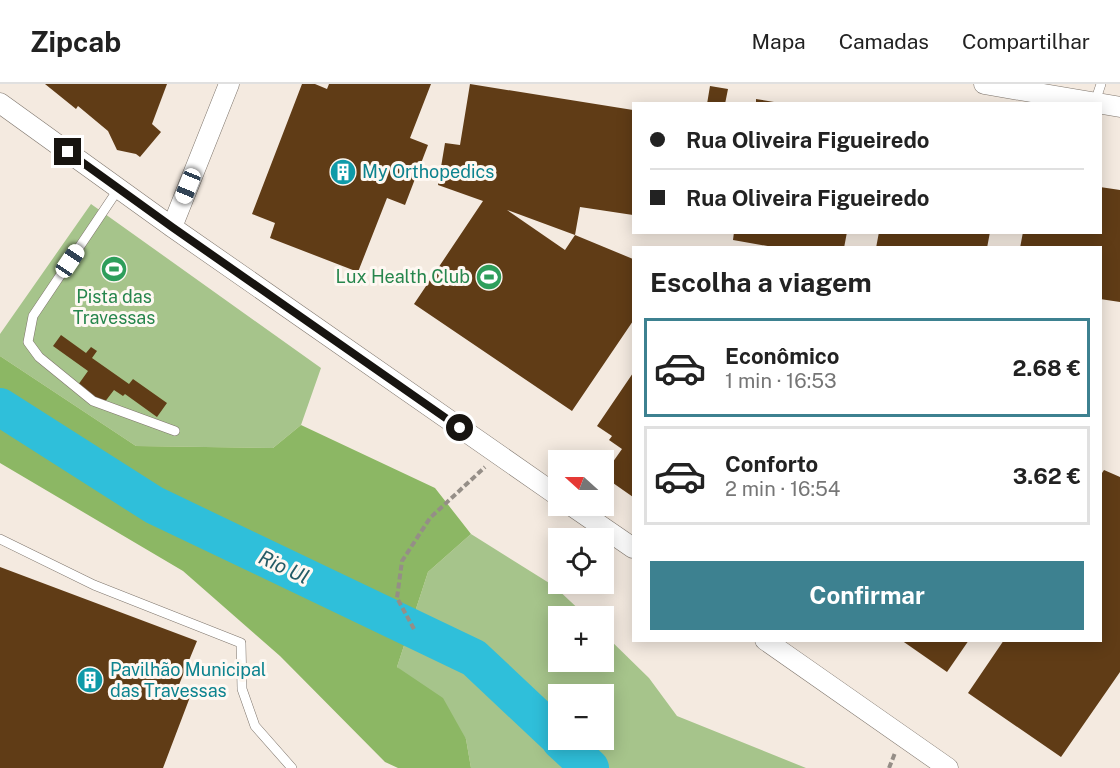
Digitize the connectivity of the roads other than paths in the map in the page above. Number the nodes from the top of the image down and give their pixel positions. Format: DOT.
graph roads {
  1 [pos="229,84"];
  2 [pos="984,84"];
  3 [pos="1098,93"];
  4 [pos="0,103"];
  5 [pos="1120,106"];
  6 [pos="119,189"];
  7 [pos="172,227"];
  8 [pos="175,432"];
  9 [pos="548,488"];
  10 [pos="587,516"];
  11 [pos="0,539"];
  12 [pos="632,547"];
  13 [pos="768,642"];
  14 [pos="292,768"];
  15 [pos="948,768"];
  1 -- 7 [label="street"];
  2 -- 3 [label="street"];
  3 -- 5 [label="street"];
  4 -- 6 [label="street"];
  6 -- 7 [label="street"];
  6 -- 8 [label="lane"];
  7 -- 9 [label="street"];
  10 -- 12 [label="street"];
  11 -- 14 [label="lane"];
  13 -- 15 [label="street"];
}
